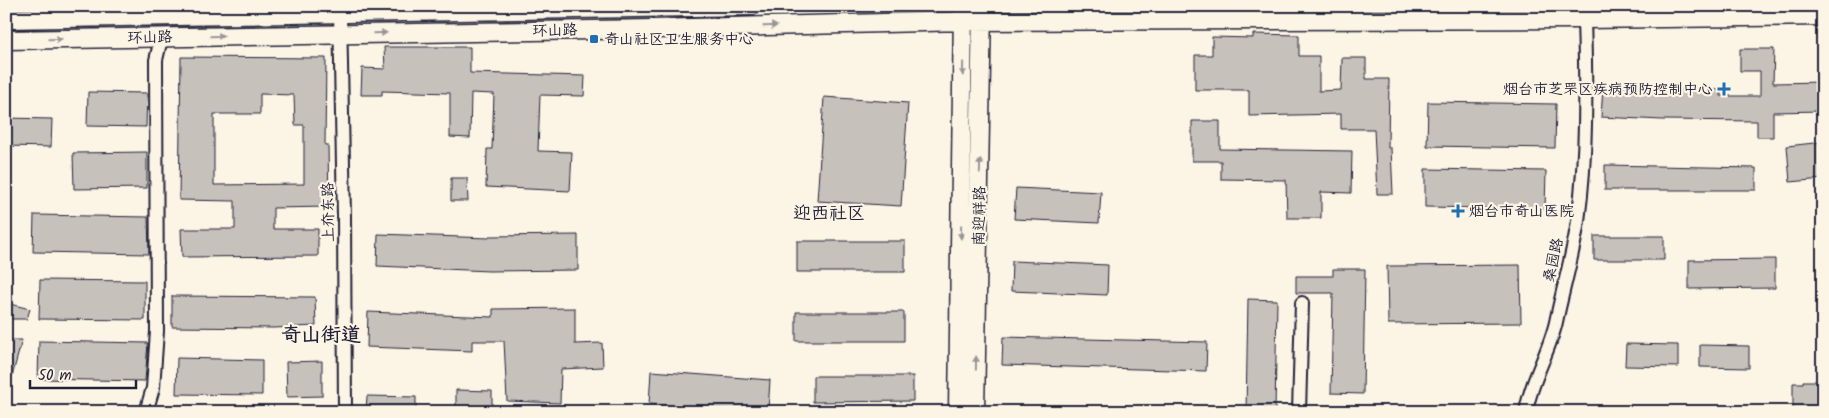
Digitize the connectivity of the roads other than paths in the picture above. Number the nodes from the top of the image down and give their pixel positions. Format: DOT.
graph roads {
  1 [pos="751,6"];
  2 [pos="340,12"];
  3 [pos="963,13"];
  4 [pos="982,13"];
  5 [pos="1823,16"];
  6 [pos="6,19"];
  7 [pos="1584,20"];
  8 [pos="340,34"];
  9 [pos="170,36"];
  10 [pos="6,40"];
  11 [pos="1302,303"];
  12 [pos="146,412"];
  13 [pos="345,412"];
  14 [pos="958,412"];
  15 [pos="975,412"];
  16 [pos="1299,412"];
  17 [pos="1526,412"];
  1 -- 2 [label="main road, 环山路"];
  2 -- 6 [label="main road, 环山路"];
  2 -- 8 [label="street, 上夼东路"];
  3 -- 4 [label="main road, 环山路"];
  8 -- 3 [label="main road, 环山路, one-way"];
  3 -- 14 [label="main road, 南迎祥路, one-way"];
  4 -- 7 [label="main road, 环山路"];
  15 -- 4 [label="main road, 南迎祥路, one-way"];
  5 -- 7 [label="main road, 环山路"];
  7 -- 17 [label="street, 桑园路"];
  9 -- 8 [label="main road, 环山路, one-way"];
  8 -- 13 [label="street, 上夼东路"];
  10 -- 9 [label="main road, 环山路, one-way"];
  9 -- 12 [label="street"];
  11 -- 16 [label="street"];
}
